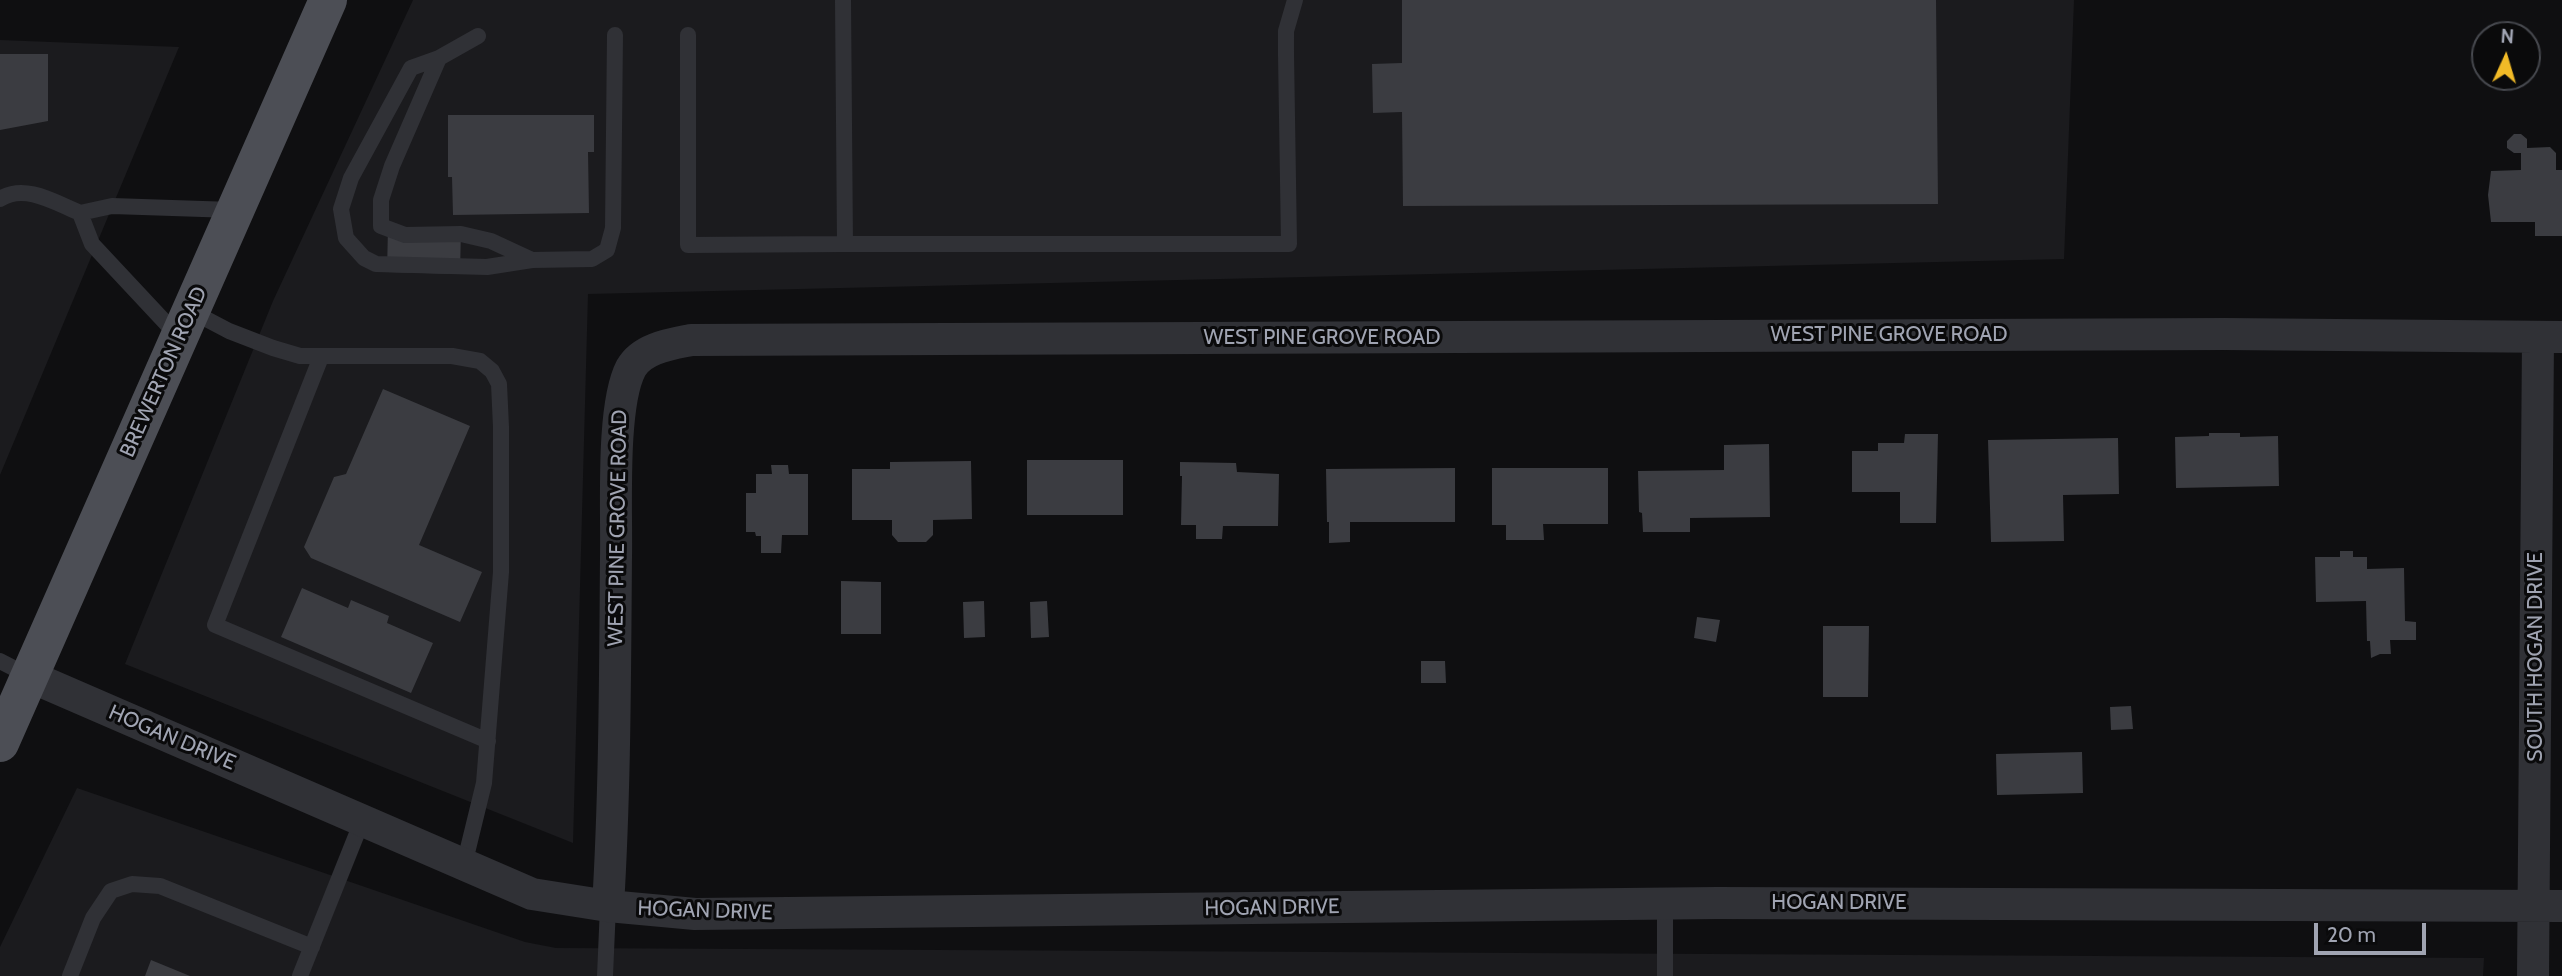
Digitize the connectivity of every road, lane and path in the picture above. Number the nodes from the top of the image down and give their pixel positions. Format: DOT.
graph roads {
  1 [pos="328,0"];
  2 [pos="843,0"];
  3 [pos="1295,0"];
  4 [pos="615,35"];
  5 [pos="688,35"];
  6 [pos="478,36"];
  7 [pos="439,58"];
  8 [pos="0,199"];
  9 [pos="236,211"];
  10 [pos="80,213"];
  11 [pos="845,244"];
  12 [pos="532,260"];
  13 [pos="185,325"];
  14 [pos="2550,337"];
  15 [pos="320,357"];
  16 [pos="14,669"];
  17 [pos="488,741"];
  18 [pos="0,743"];
  19 [pos="362,821"];
  20 [pos="464,865"];
  21 [pos="1665,904"];
  22 [pos="608,906"];
  23 [pos="2548,906"];
  24 [pos="312,947"];
  25 [pos="70,976"];
  26 [pos="300,976"];
  27 [pos="315,976"];
  28 [pos="605,976"];
  29 [pos="1665,976"];
  30 [pos="2533,976"];
  1 -- 9 [label="main road, BREWERTON ROAD"];
  2 -- 11 [label="lane"];
  3 -- 11 [label="lane"];
  4 -- 12 [label="lane"];
  5 -- 11 [label="lane"];
  6 -- 7 [label="lane"];
  7 -- 12 [label="lane"];
  7 -- 12 [label="lane"];
  8 -- 10 [label="lane"];
  9 -- 10 [label="lane"];
  9 -- 13 [label="main road, BREWERTON ROAD"];
  10 -- 13 [label="lane"];
  13 -- 15 [label="lane"];
  13 -- 16 [label="main road, BREWERTON ROAD"];
  14 -- 22 [label="street, WEST PINE GROVE ROAD"];
  14 -- 23 [label="street, SOUTH HOGAN DRIVE"];
  15 -- 17 [label="lane"];
  15 -- 17 [label="lane"];
  16 -- 18 [label="main road, BREWERTON ROAD"];
  16 -- 19 [label="street, HOGAN DRIVE"];
  17 -- 20 [label="lane"];
  19 -- 20 [label="street, HOGAN DRIVE"];
  19 -- 24 [label="lane"];
  20 -- 22 [label="street, HOGAN DRIVE"];
  21 -- 22 [label="street, HOGAN DRIVE"];
  21 -- 23 [label="street, HOGAN DRIVE"];
  21 -- 29 [label="lane"];
  22 -- 28 [label="lane"];
  23 -- 30 [label="street, SOUTH HOGAN DRIVE"];
  24 -- 25 [label="lane"];
  24 -- 26 [label="lane"];
  24 -- 27 [label="lane"];
}
